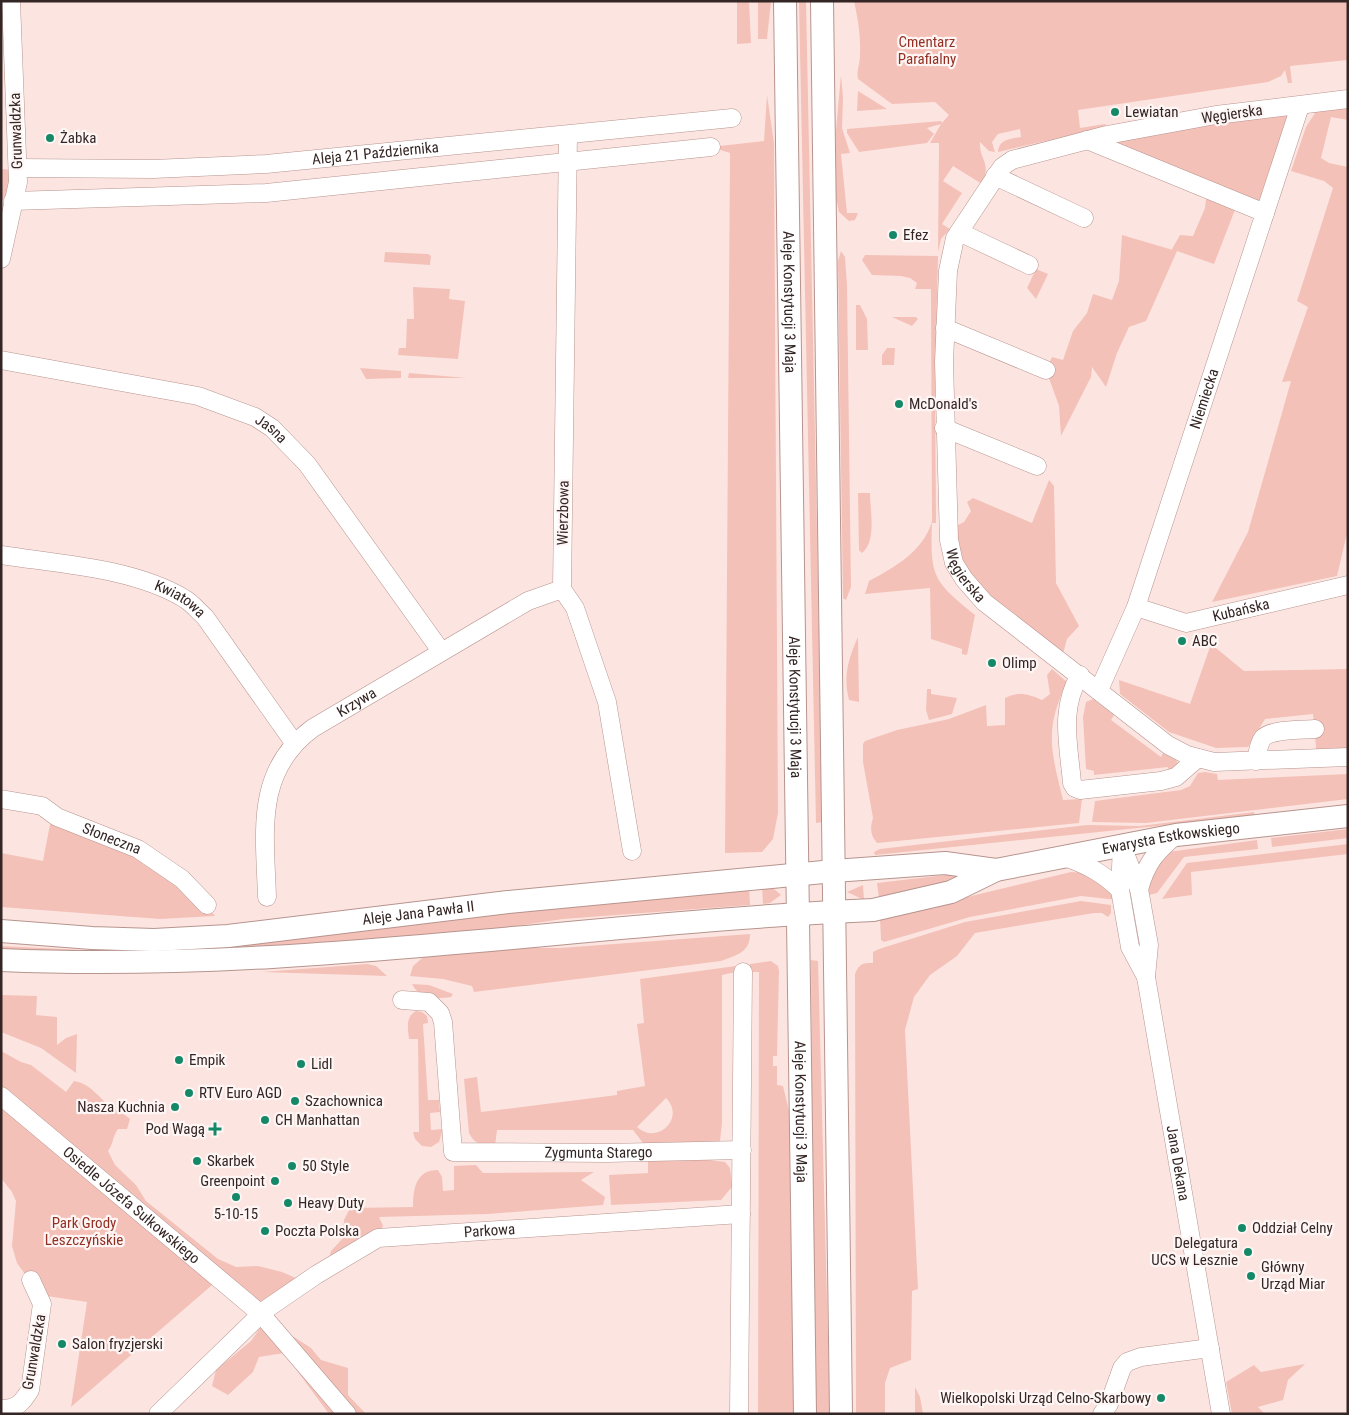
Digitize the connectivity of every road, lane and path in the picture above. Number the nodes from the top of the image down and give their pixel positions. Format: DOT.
graph roads {
  1 [pos="11,1"];
  2 [pos="785,1"];
  3 [pos="822,1"];
  4 [pos="1348,99"];
  5 [pos="1300,106"];
  6 [pos="732,118"];
  7 [pos="568,135"];
  8 [pos="1087,140"];
  9 [pos="711,147"];
  10 [pos="568,163"];
  11 [pos="18,168"];
  12 [pos="995,176"];
  13 [pos="13,201"];
  14 [pos="1265,213"];
  15 [pos="1084,218"];
  16 [pos="959,232"];
  17 [pos="1,259"];
  18 [pos="1029,265"];
  19 [pos="945,328"];
  20 [pos="1,360"];
  21 [pos="1046,370"];
  22 [pos="944,428"];
  23 [pos="1037,466"];
  24 [pos="1,554"];
  25 [pos="1348,585"];
  26 [pos="562,589"];
  27 [pos="1136,607"];
  28 [pos="441,651"];
  29 [pos="1080,675"];
  30 [pos="1099,690"];
  31 [pos="1315,729"];
  32 [pos="295,744"];
  33 [pos="1348,757"];
  34 [pos="1198,758"];
  35 [pos="1256,761"];
  36 [pos="1,798"];
  37 [pos="1348,816"];
  38 [pos="1176,835"];
  39 [pos="1122,846"];
  40 [pos="632,851"];
  41 [pos="1065,857"];
  42 [pos="996,870"];
  43 [pos="834,871"];
  44 [pos="799,874"];
  45 [pos="1139,888"];
  46 [pos="1120,890"];
  47 [pos="267,897"];
  48 [pos="207,906"];
  49 [pos="834,913"];
  50 [pos="800,914"];
  51 [pos="1,931"];
  52 [pos="1,960"];
  53 [pos="742,972"];
  54 [pos="1146,977"];
  55 [pos="402,1000"];
  56 [pos="1,1096"];
  57 [pos="742,1150"];
  58 [pos="741,1214"];
  59 [pos="31,1280"];
  60 [pos="261,1314"];
  61 [pos="1210,1348"];
  62 [pos="1,1409"];
  63 [pos="158,1414"];
  64 [pos="346,1414"];
  65 [pos="738,1414"];
  66 [pos="805,1414"];
  67 [pos="841,1414"];
  68 [pos="1102,1414"];
  69 [pos="1221,1414"];
  1 -- 11 [label="street, Grunwaldzka"];
  2 -- 44 [label="main road, Aleje Konstytucji 3 Maja"];
  3 -- 43 [label="main road"];
  4 -- 5 [label="street, Węgierska"];
  5 -- 8 [label="street, Węgierska"];
  5 -- 14 [label="street, Niemiecka"];
  6 -- 7 [label="street, Aleja 21 Października"];
  7 -- 10 [label="street, Wierzbowa"];
  7 -- 11 [label="street, Aleja 21 Października"];
  8 -- 12 [label="street, Węgierska"];
  8 -- 14 [label="street"];
  9 -- 10 [label="street, Aleja 21 Października"];
  10 -- 13 [label="street, Aleja 21 Października"];
  10 -- 26 [label="street, Wierzbowa"];
  11 -- 13 [label="street, Grunwaldzka"];
  12 -- 15 [label="street"];
  12 -- 16 [label="street, Węgierska"];
  13 -- 17 [label="street, Grunwaldzka"];
  14 -- 27 [label="street, Niemiecka"];
  16 -- 18 [label="street"];
  16 -- 19 [label="street, Węgierska"];
  19 -- 21 [label="street"];
  19 -- 22 [label="street, Węgierska"];
  20 -- 28 [label="street, Jasna"];
  22 -- 23 [label="street"];
  22 -- 29 [label="street, Węgierska"];
  24 -- 32 [label="street, Kwiatowa"];
  25 -- 27 [label="street, Kubańska"];
  26 -- 28 [label="street, Krzywa"];
  26 -- 40 [label="street"];
  27 -- 30 [label="street, Niemiecka"];
  28 -- 32 [label="street, Krzywa"];
  29 -- 30 [label="street, Węgierska"];
  29 -- 34 [label="street"];
  30 -- 34 [label="street, Węgierska"];
  31 -- 35 [label="street"];
  32 -- 47 [label="street, Krzywa"];
  33 -- 35 [label="street, Węgierska"];
  34 -- 35 [label="street, Węgierska"];
  36 -- 48 [label="street, Słoneczna"];
  37 -- 38 [label="main road, Ewarysta Estkowskiego"];
  38 -- 39 [label="main road, Ewarysta Estkowskiego"];
  38 -- 45 [label="street"];
  39 -- 41 [label="main road, Ewarysta Estkowskiego"];
  39 -- 45 [label="street, Jana Dekana"];
  39 -- 46 [label="street, Jana Dekana"];
  41 -- 42 [label="main road, Ewarysta Estkowskiego"];
  41 -- 46 [label="street"];
  42 -- 43 [label="main road, Ewarysta Estkowskiego"];
  42 -- 49 [label="main road, Ewarysta Estkowskiego"];
  43 -- 44 [label="main road, Aleje Jana Pawła II"];
  43 -- 49 [label="main road"];
  44 -- 50 [label="main road, Aleje Konstytucji 3 Maja"];
  44 -- 51 [label="main road, Aleje Jana Pawła II"];
  45 -- 54 [label="street, Jana Dekana"];
  46 -- 54 [label="street, Jana Dekana"];
  49 -- 50 [label="main road, Aleje Jana Pawła II"];
  49 -- 67 [label="main road"];
  50 -- 52 [label="main road, Aleje Jana Pawła II"];
  50 -- 66 [label="main road, Aleje Konstytucji 3 Maja"];
  53 -- 57 [label="street"];
  54 -- 61 [label="street, Jana Dekana"];
  55 -- 57 [label="street, Zygmunta Starego"];
  56 -- 60 [label="street, Osiedle Józefa Sułkowskiego"];
  57 -- 58 [label="street"];
  58 -- 60 [label="street, Parkowa"];
  58 -- 65 [label="street"];
  59 -- 62 [label="street, Grunwaldzka"];
  60 -- 63 [label="street"];
  60 -- 64 [label="street, Osiedle Józefa Sułkowskiego"];
  61 -- 68 [label="street"];
  61 -- 69 [label="street, Jana Dekana"];
}
